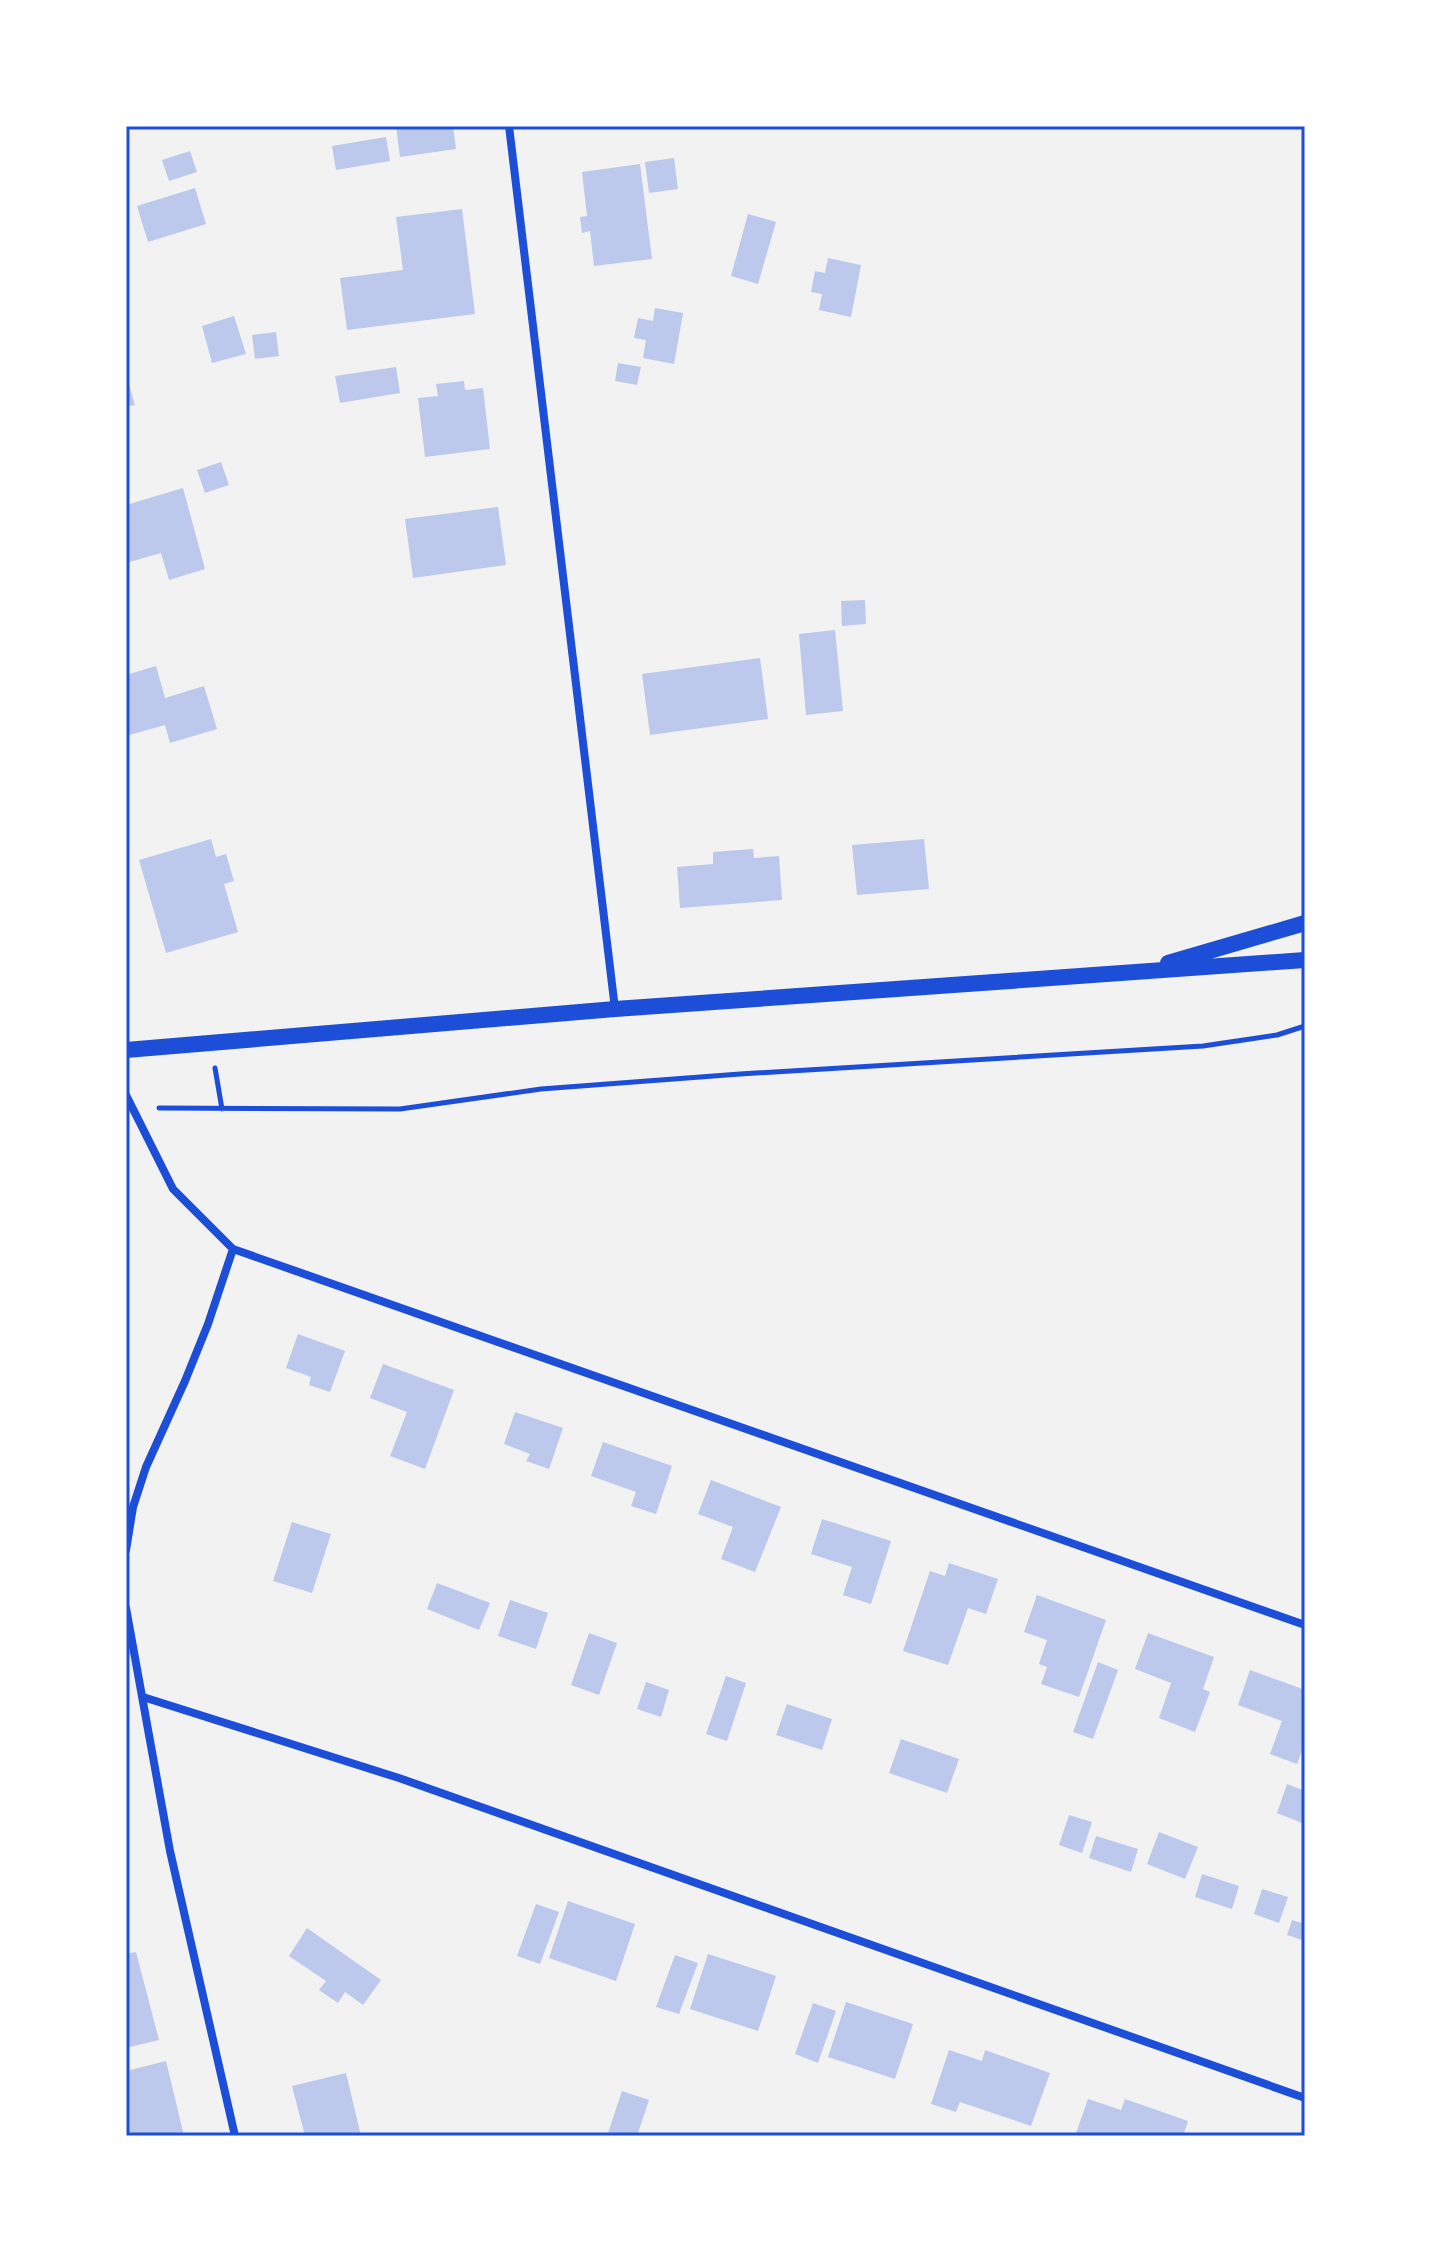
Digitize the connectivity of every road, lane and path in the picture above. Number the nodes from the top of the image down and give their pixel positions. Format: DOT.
graph roads {
  1 [pos="509,126"];
  2 [pos="1305,923"];
  3 [pos="1305,960"];
  4 [pos="1136,972"];
  5 [pos="615,1009"];
  6 [pos="1305,1026"];
  7 [pos="212,1043"];
  8 [pos="126,1050"];
  9 [pos="126,1095"];
  10 [pos="222,1110"];
  11 [pos="133,1111"];
  12 [pos="233,1249"];
  13 [pos="126,1550"];
  14 [pos="126,1608"];
  15 [pos="1305,1625"];
  16 [pos="143,1697"];
  17 [pos="1305,2098"];
  18 [pos="235,2136"];
  1 -- 5 [label="street"];
  2 -- 4 [label="main road"];
  3 -- 4 [label="main road"];
  4 -- 5 [label="main road"];
  5 -- 7 [label="main road"];
  6 -- 10 [label="path"];
  7 -- 8 [label="main road"];
  7 -- 10 [label="path"];
  9 -- 11 [label="street"];
  10 -- 11 [label="path"];
  11 -- 12 [label="street"];
  12 -- 13 [label="street"];
  12 -- 15 [label="street"];
  14 -- 16 [label="street"];
  16 -- 17 [label="street"];
  16 -- 18 [label="street"];
}
